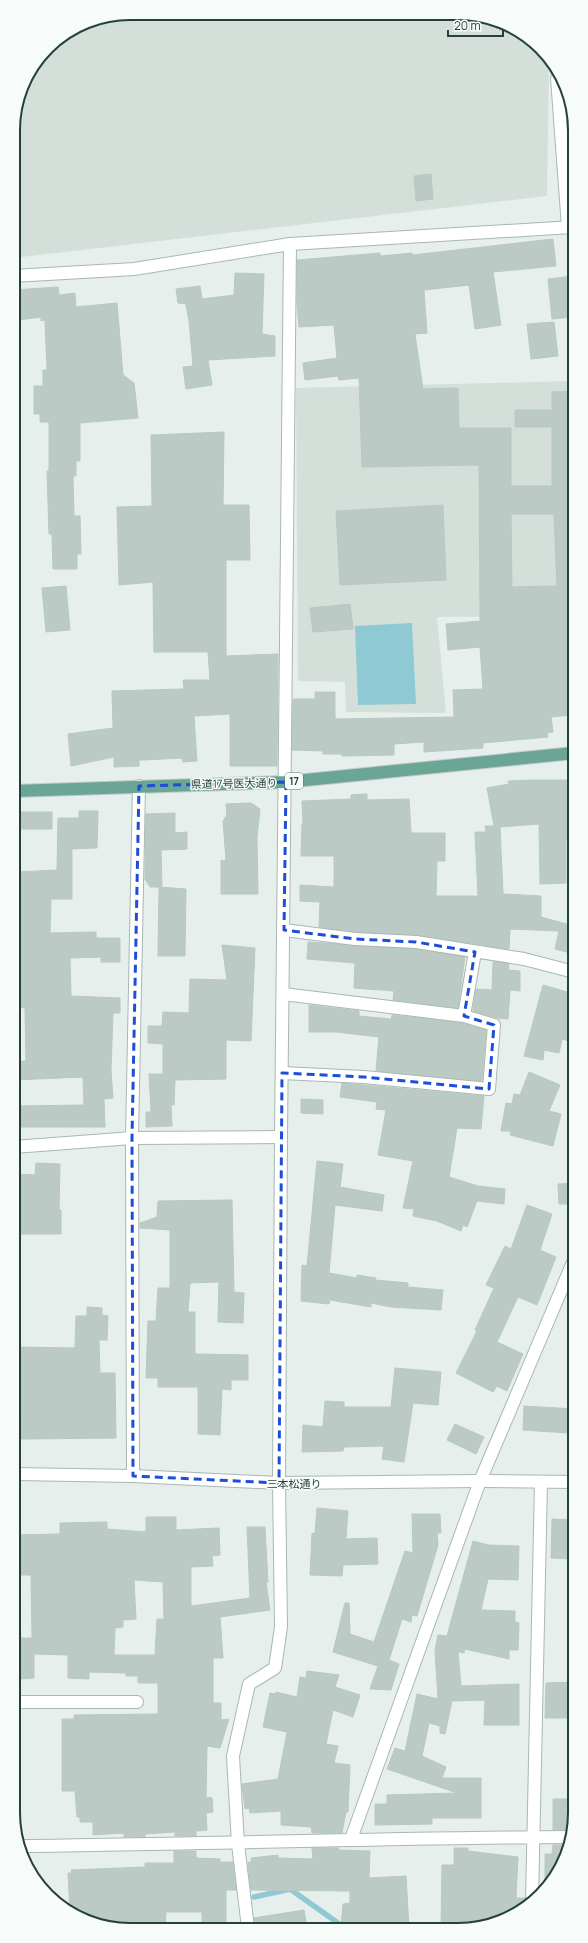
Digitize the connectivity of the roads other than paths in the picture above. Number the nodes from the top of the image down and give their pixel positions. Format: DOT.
graph roads {
  1 [pos="557,82"];
  2 [pos="568,204"];
  3 [pos="568,227"];
  4 [pos="290,244"];
  5 [pos="20,276"];
  6 [pos="568,754"];
  7 [pos="286,782"];
  8 [pos="139,786"];
  9 [pos="20,791"];
  10 [pos="284,930"];
  11 [pos="476,952"];
  12 [pos="568,970"];
  13 [pos="283,994"];
  14 [pos="464,1016"];
  15 [pos="282,1073"];
  16 [pos="281,1137"];
  17 [pos="132,1138"];
  18 [pos="20,1147"];
  19 [pos="568,1274"];
  20 [pos="20,1474"];
  21 [pos="133,1476"];
  22 [pos="480,1481"];
  23 [pos="541,1482"];
  24 [pos="568,1482"];
  25 [pos="279,1483"];
  26 [pos="20,1702"];
  27 [pos="137,1702"];
  28 [pos="532,1837"];
  29 [pos="565,1837"];
  30 [pos="351,1839"];
  31 [pos="238,1844"];
  32 [pos="25,1846"];
  33 [pos="532,1894"];
  34 [pos="247,1923"];
  1 -- 2 [label="street"];
  3 -- 4 [label="street"];
  4 -- 5 [label="street"];
  4 -- 7 [label="street"];
  6 -- 7 [label="main road, 県道17号医大通り / 17"];
  7 -- 8 [label="main road, 県道17号医大通り / 17"];
  7 -- 10 [label="street"];
  8 -- 9 [label="main road, 県道17号医大通り / 17"];
  8 -- 17 [label="street"];
  10 -- 11 [label="street"];
  10 -- 13 [label="street"];
  11 -- 12 [label="street"];
  11 -- 14 [label="street"];
  13 -- 14 [label="street"];
  13 -- 15 [label="street"];
  14 -- 15 [label="street"];
  15 -- 16 [label="street"];
  16 -- 17 [label="street"];
  16 -- 25 [label="street"];
  17 -- 18 [label="street"];
  17 -- 21 [label="street"];
  19 -- 22 [label="street"];
  20 -- 21 [label="street, 三本松通り"];
  21 -- 25 [label="street, 三本松通り"];
  22 -- 23 [label="street, 三本松通り"];
  22 -- 25 [label="street, 三本松通り"];
  22 -- 30 [label="street"];
  23 -- 24 [label="street, 三本松通り"];
  23 -- 28 [label="street"];
  25 -- 31 [label="street"];
  26 -- 27 [label="street"];
  28 -- 29 [label="street"];
  28 -- 30 [label="street"];
  28 -- 33 [label="street"];
  30 -- 31 [label="street"];
  31 -- 32 [label="street"];
  31 -- 34 [label="street"];
}
